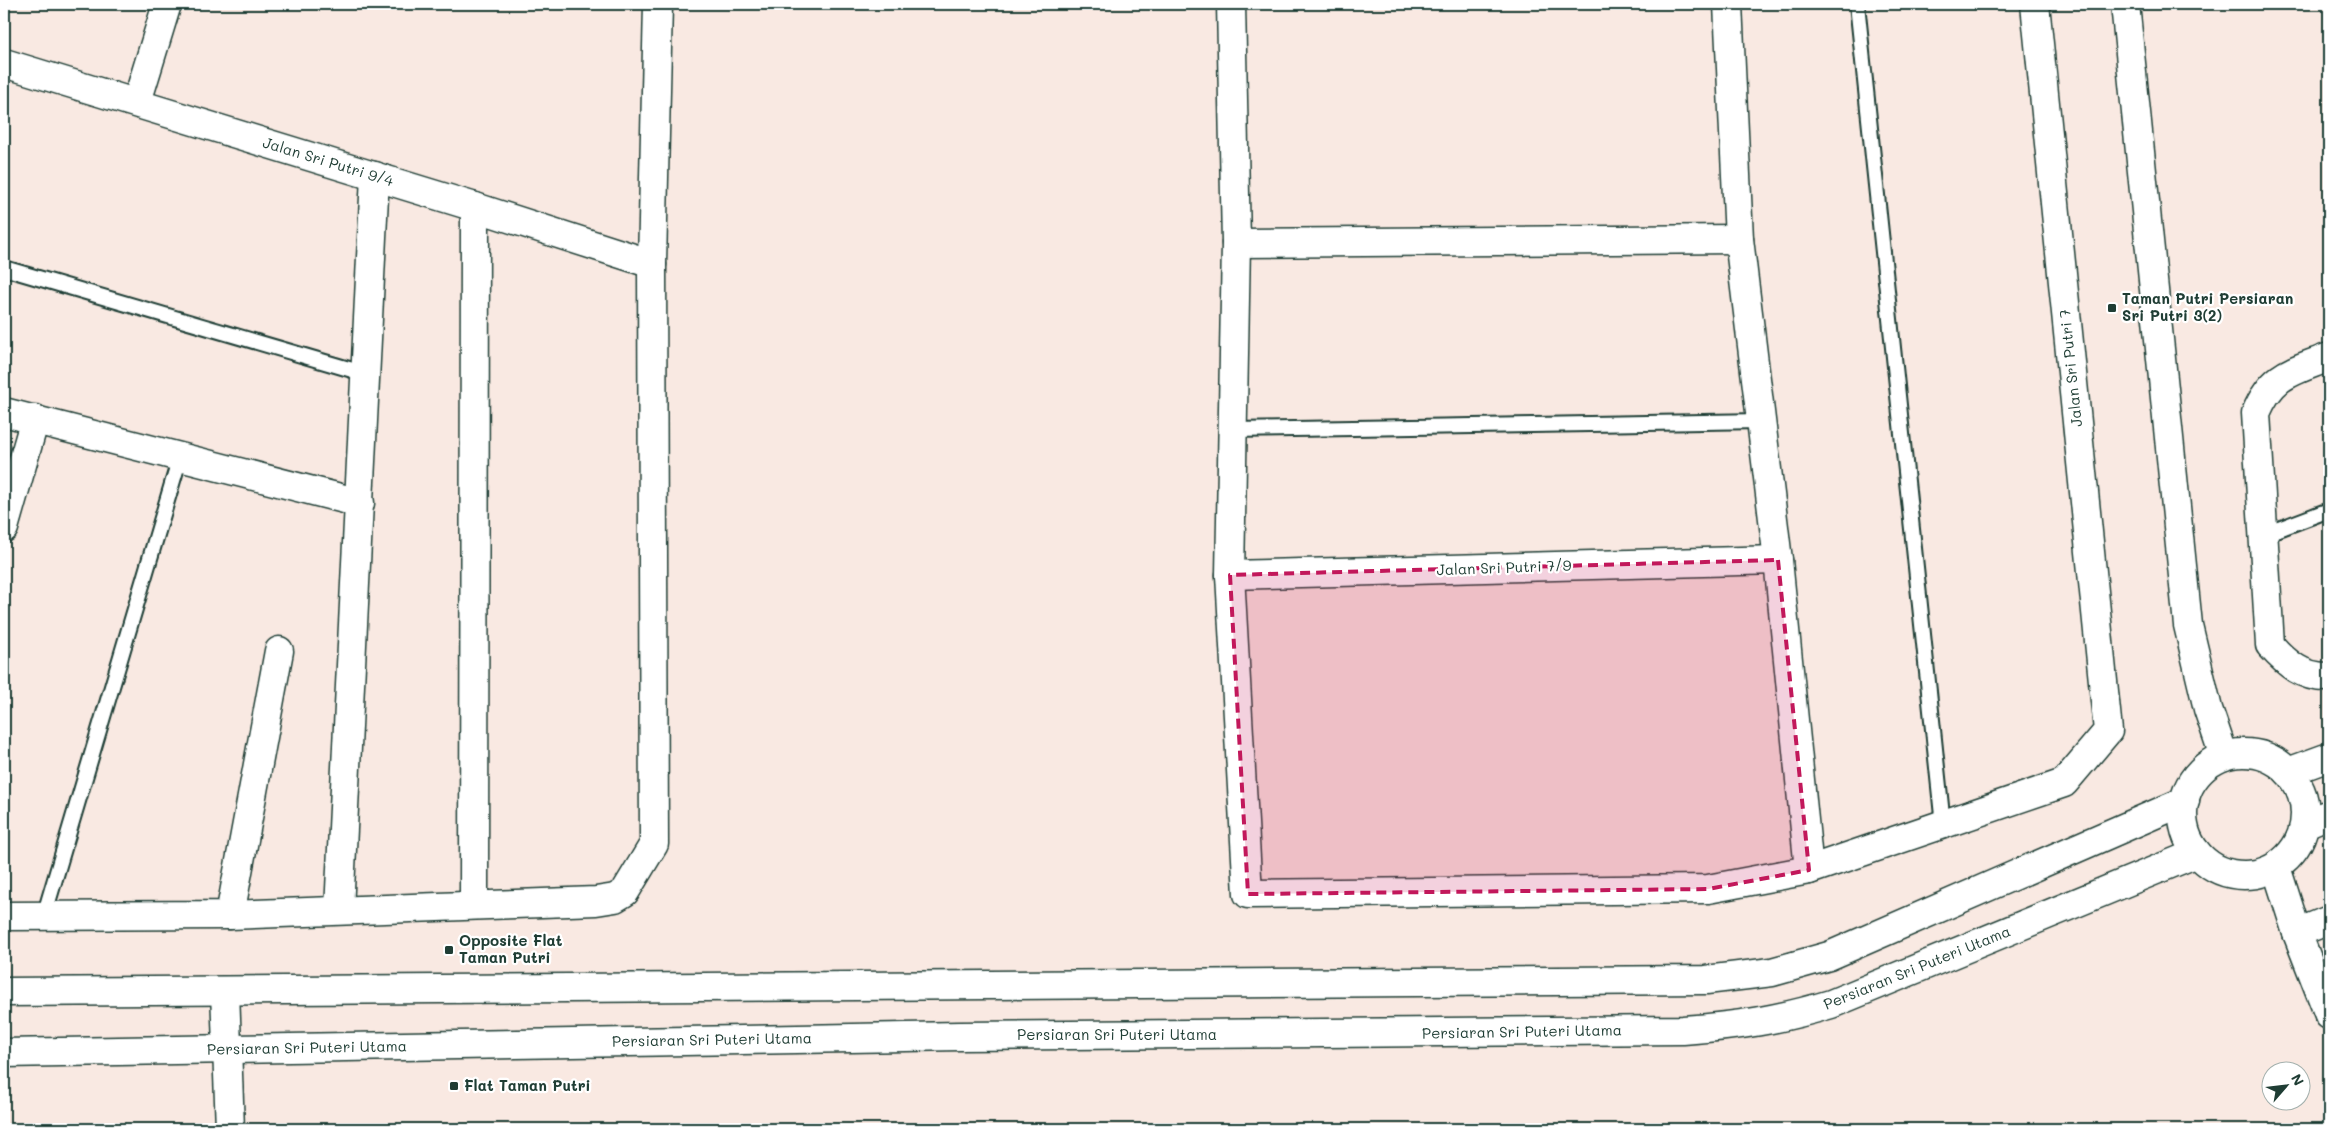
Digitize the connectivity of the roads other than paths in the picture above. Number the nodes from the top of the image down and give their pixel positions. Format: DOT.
graph roads {
  1 [pos="167,4"];
  2 [pos="658,4"];
  3 [pos="1230,4"];
  4 [pos="1728,4"];
  5 [pos="1857,4"];
  6 [pos="2035,4"];
  7 [pos="2125,4"];
  8 [pos="4,63"];
  9 [pos="137,102"];
  10 [pos="376,176"];
  11 [pos="475,207"];
  12 [pos="1739,239"];
  13 [pos="1236,243"];
  14 [pos="652,264"];
  15 [pos="4,268"];
  16 [pos="2329,358"];
  17 [pos="366,374"];
  18 [pos="4,412"];
  19 [pos="35,420"];
  20 [pos="1761,421"];
  21 [pos="1232,430"];
  22 [pos="180,457"];
  23 [pos="360,503"];
  24 [pos="2329,510"];
  25 [pos="4,528"];
  26 [pos="2263,535"];
  27 [pos="1778,560"];
  28 [pos="1230,575"];
  29 [pos="279,650"];
  30 [pos="2329,676"];
  31 [pos="2224,756"];
  32 [pos="2329,757"];
  33 [pos="2288,772"];
  34 [pos="2185,801"];
  35 [pos="2317,819"];
  36 [pos="1943,825"];
  37 [pos="2197,852"];
  38 [pos="2276,866"];
  39 [pos="1809,870"];
  40 [pos="474,905"];
  41 [pos="338,910"];
  42 [pos="230,915"];
  43 [pos="4,916"];
  44 [pos="44,916"];
  45 [pos="2329,920"];
  46 [pos="2297,934"];
  47 [pos="225,991"];
  48 [pos="4,992"];
  49 [pos="2329,1015"];
  50 [pos="228,1049"];
  51 [pos="4,1053"];
  52 [pos="230,1129"];
  1 -- 9 [label="street"];
  2 -- 14 [label="street"];
  3 -- 13 [label="street"];
  4 -- 12 [label="street"];
  5 -- 36 [label="lane"];
  6 -- 36 [label="street, Jalan Sri Putri 7"];
  7 -- 31 [label="street"];
  8 -- 9 [label="street, Jalan Sri Putri 9/4"];
  9 -- 10 [label="street, Jalan Sri Putri 9/4"];
  10 -- 11 [label="street, Jalan Sri Putri 9/4"];
  10 -- 17 [label="street"];
  11 -- 14 [label="street, Jalan Sri Putri 9/4"];
  11 -- 40 [label="street"];
  12 -- 13 [label="street"];
  12 -- 20 [label="street"];
  13 -- 21 [label="street"];
  14 -- 40 [label="street"];
  15 -- 17 [label="lane"];
  16 -- 26 [label="street"];
  17 -- 23 [label="street"];
  18 -- 19 [label="street"];
  19 -- 22 [label="street"];
  19 -- 25 [label="street"];
  20 -- 21 [label="lane"];
  20 -- 27 [label="street"];
  21 -- 28 [label="street"];
  22 -- 23 [label="street"];
  22 -- 44 [label="lane"];
  23 -- 41 [label="street"];
  24 -- 26 [label="lane"];
  26 -- 30 [label="street"];
  27 -- 28 [label="street, Jalan Sri Putri 7/9"];
  27 -- 39 [label="street"];
  28 -- 39 [label="street"];
  29 -- 42 [label="street"];
  31 -- 33 [label="street"];
  31 -- 34 [label="street"];
  32 -- 33 [label="street"];
  33 -- 35 [label="street"];
  34 -- 37 [label="street"];
  34 -- 47 [label="street"];
  35 -- 38 [label="street"];
  36 -- 39 [label="street"];
  37 -- 38 [label="street"];
  37 -- 50 [label="street, Persiaran Sri Puteri Utama"];
  38 -- 46 [label="street"];
  40 -- 41 [label="street"];
  41 -- 42 [label="street"];
  42 -- 44 [label="street"];
  43 -- 44 [label="street"];
  45 -- 46 [label="street"];
  46 -- 49 [label="street"];
  47 -- 48 [label="street"];
  47 -- 50 [label="street"];
  50 -- 51 [label="street, Persiaran Sri Puteri Utama"];
  50 -- 52 [label="street"];
}
